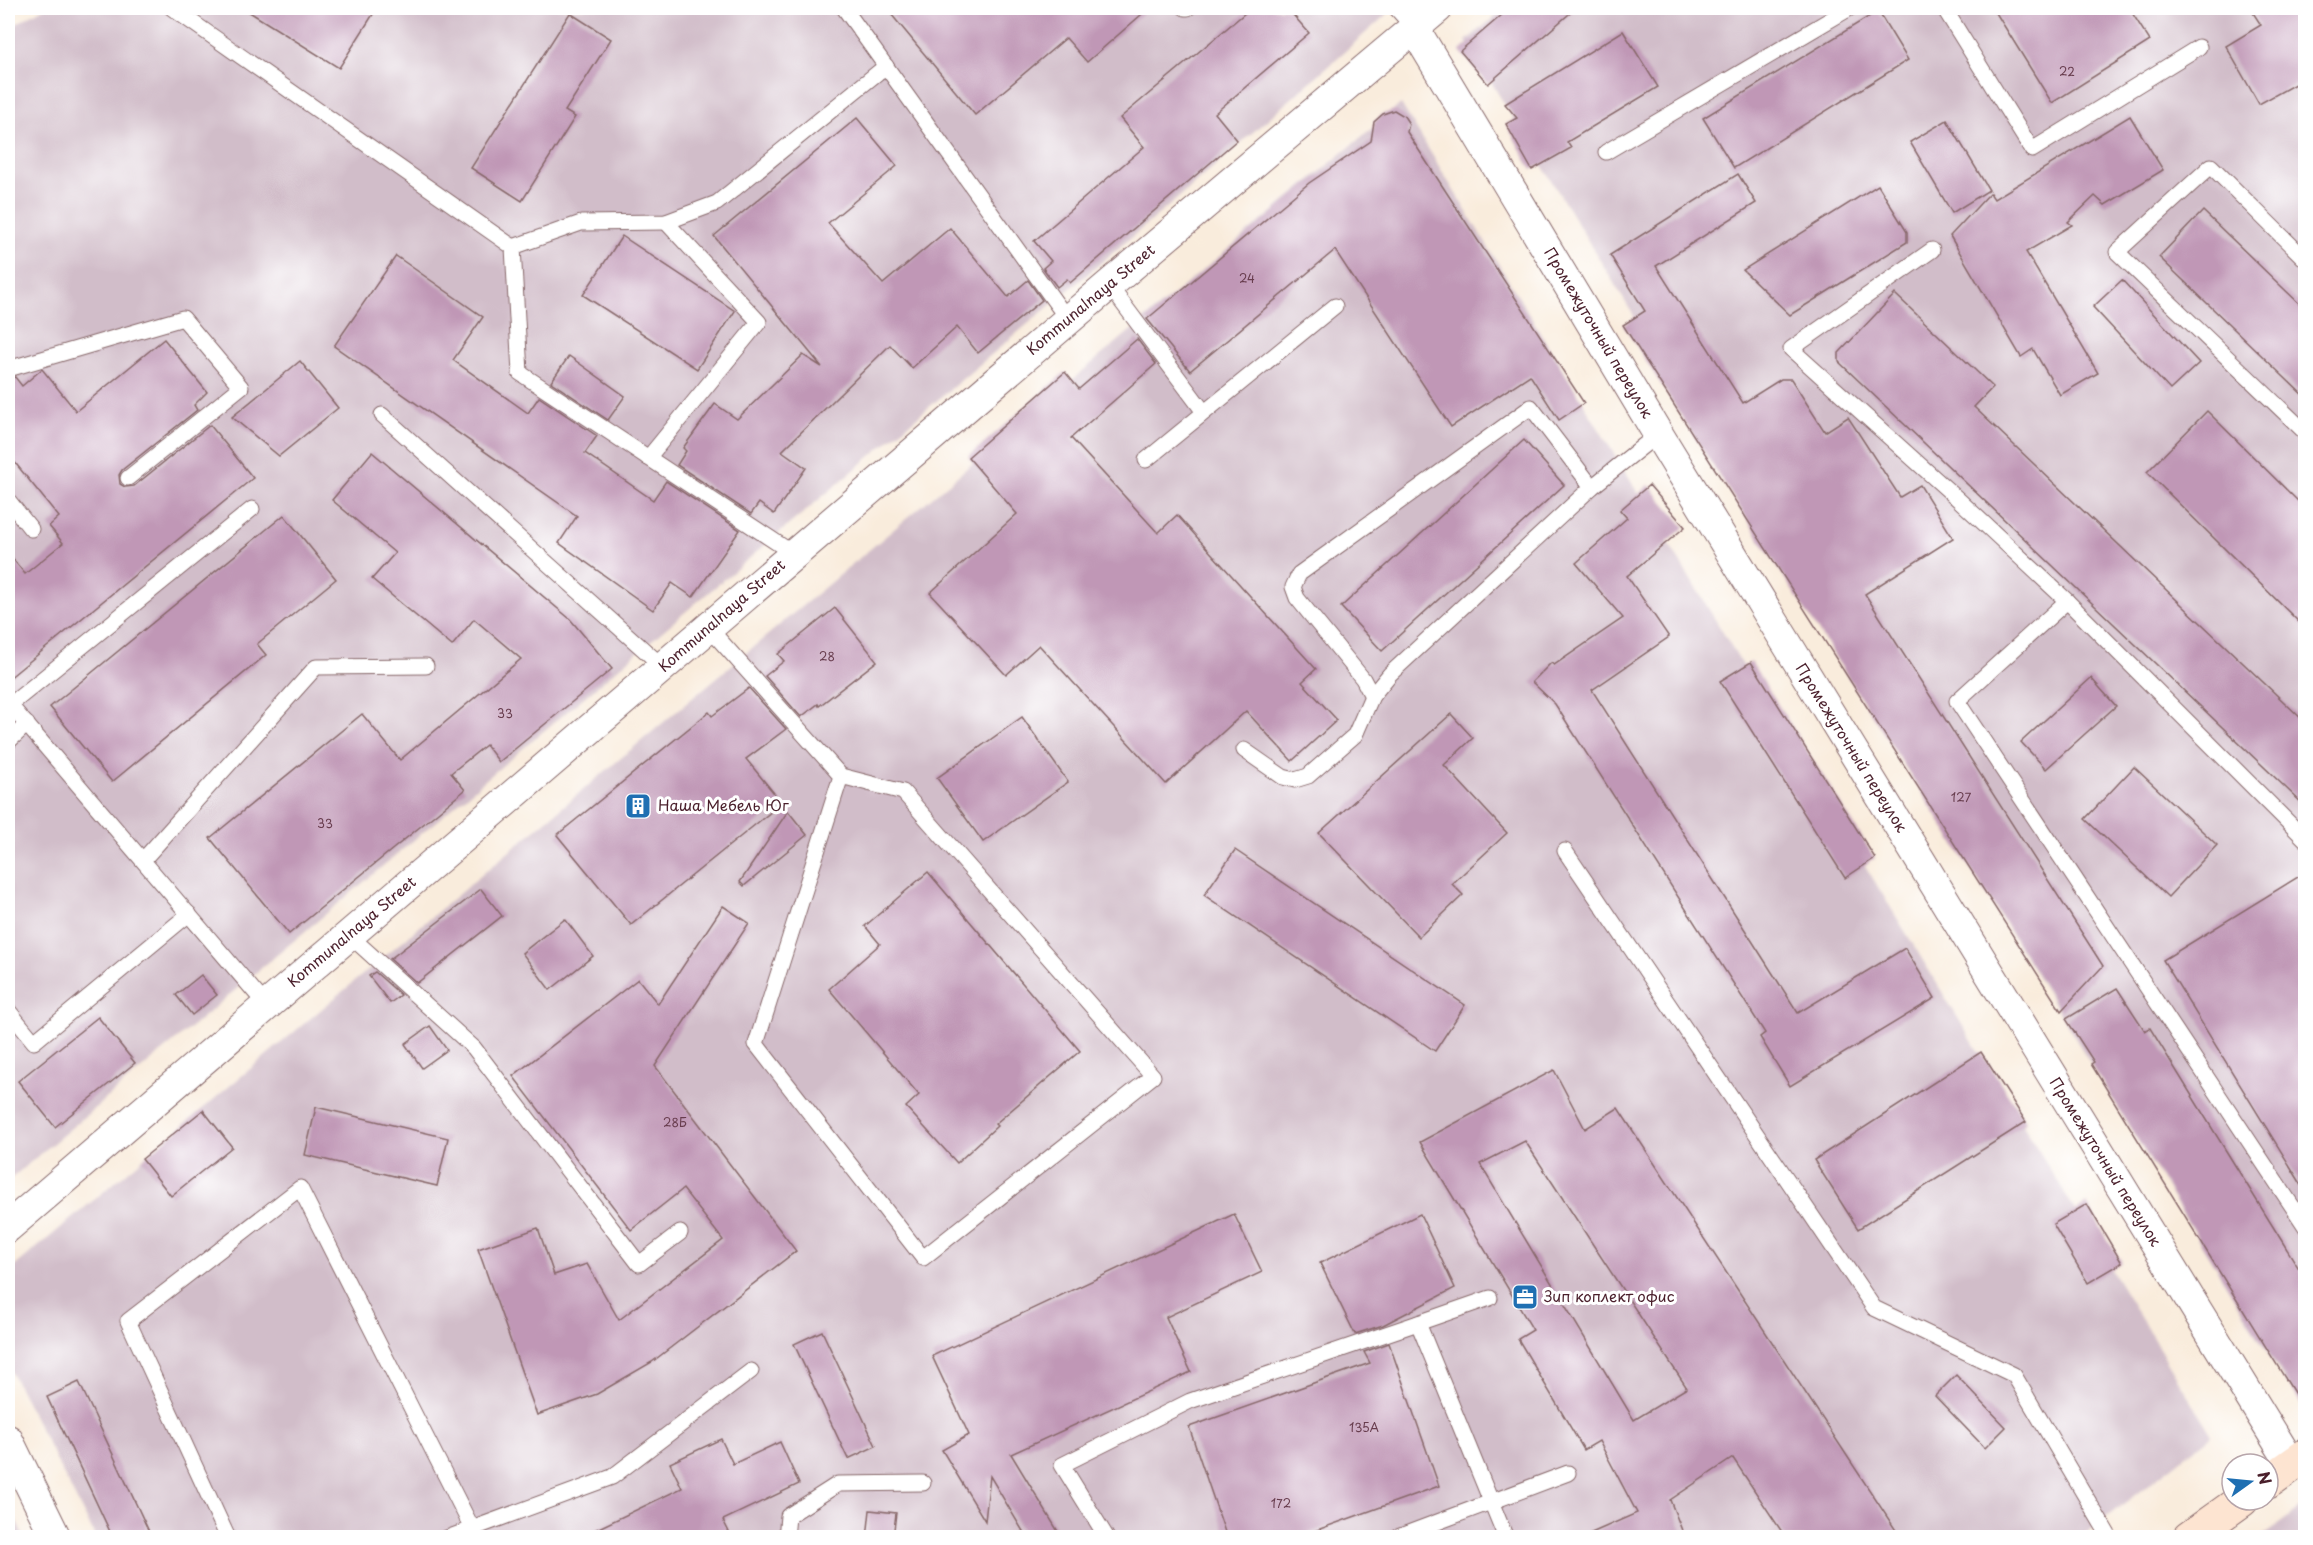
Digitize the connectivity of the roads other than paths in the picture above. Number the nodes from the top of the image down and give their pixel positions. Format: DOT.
graph roads {
  1 [pos="172,8"];
  2 [pos="844,8"];
  3 [pos="1438,8"];
  4 [pos="1850,8"];
  5 [pos="1944,8"];
  6 [pos="1405,18"];
  7 [pos="2199,47"];
  8 [pos="886,66"];
  9 [pos="1606,152"];
  10 [pos="666,222"];
  11 [pos="513,247"];
  12 [pos="1932,250"];
  13 [pos="2306,260"];
  14 [pos="1109,285"];
  15 [pos="1335,306"];
  16 [pos="1068,320"];
  17 [pos="8,369"];
  18 [pos="1204,412"];
  19 [pos="382,415"];
  20 [pos="2306,433"];
  21 [pos="1658,434"];
  22 [pos="648,458"];
  23 [pos="1146,460"];
  24 [pos="128,478"];
  25 [pos="1592,487"];
  26 [pos="8,500"];
  27 [pos="252,509"];
  28 [pos="31,529"];
  29 [pos="794,554"];
  30 [pos="2067,601"];
  31 [pos="708,627"];
  32 [pos="426,666"];
  33 [pos="662,666"];
  34 [pos="1372,696"];
  35 [pos="27,724"];
  36 [pos="8,742"];
  37 [pos="1244,750"];
  38 [pos="841,776"];
  39 [pos="2306,840"];
  40 [pos="1565,851"];
  41 [pos="142,860"];
  42 [pos="189,914"];
  43 [pos="349,935"];
  44 [pos="266,1005"];
  45 [pos="8,1010"];
  46 [pos="8,1227"];
  47 [pos="2306,1227"];
  48 [pos="680,1233"];
  49 [pos="1490,1299"];
  50 [pos="1418,1323"];
  51 [pos="751,1371"];
  52 [pos="8,1440"];
  53 [pos="2288,1467"];
  54 [pos="1568,1473"];
  55 [pos="923,1483"];
  56 [pos="1492,1503"];
  57 [pos="2225,1512"];
  58 [pos="472,1528"];
  59 [pos="57,1538"];
  60 [pos="228,1538"];
  61 [pos="447,1538"];
  62 [pos="786,1538"];
  63 [pos="1107,1538"];
  64 [pos="1395,1538"];
  65 [pos="1506,1538"];
  66 [pos="2110,1538"];
  67 [pos="2189,1538"];
  1 -- 11 [label="lane"];
  2 -- 8 [label="lane"];
  3 -- 6 [label="street, Kommunalnaya Street"];
  4 -- 9 [label="lane"];
  5 -- 7 [label="lane"];
  6 -- 14 [label="street, Kommunalnaya Street"];
  6 -- 21 [label="street, Промежуточный переулок"];
  8 -- 10 [label="lane"];
  8 -- 16 [label="lane"];
  10 -- 11 [label="lane"];
  10 -- 22 [label="lane"];
  11 -- 22 [label="lane"];
  12 -- 30 [label="lane"];
  13 -- 20 [label="lane"];
  14 -- 16 [label="street, Kommunalnaya Street"];
  14 -- 18 [label="lane"];
  15 -- 18 [label="lane"];
  16 -- 29 [label="street, Kommunalnaya Street"];
  17 -- 24 [label="lane"];
  18 -- 23 [label="lane"];
  19 -- 33 [label="lane"];
  21 -- 25 [label="lane"];
  21 -- 53 [label="street, Промежуточный переулок"];
  22 -- 29 [label="lane"];
  25 -- 34 [label="lane"];
  25 -- 34 [label="lane"];
  26 -- 28 [label="lane"];
  27 -- 35 [label="lane"];
  29 -- 31 [label="street, Kommunalnaya Street"];
  30 -- 39 [label="lane"];
  30 -- 47 [label="lane"];
  31 -- 33 [label="street, Kommunalnaya Street"];
  31 -- 38 [label="lane"];
  32 -- 41 [label="lane"];
  33 -- 43 [label="street, Kommunalnaya Street"];
  34 -- 37 [label="lane"];
  35 -- 36 [label="lane"];
  35 -- 41 [label="lane"];
  38 -- 38 [label="lane"];
  40 -- 66 [label="lane"];
  41 -- 42 [label="lane"];
  42 -- 44 [label="lane"];
  42 -- 45 [label="lane"];
  43 -- 44 [label="street, Kommunalnaya Street"];
  43 -- 48 [label="lane"];
  44 -- 46 [label="street, Kommunalnaya Street"];
  49 -- 50 [label="lane"];
  50 -- 56 [label="lane"];
  50 -- 63 [label="lane"];
  51 -- 58 [label="lane"];
  52 -- 59 [label="street"];
  54 -- 56 [label="lane"];
  55 -- 62 [label="lane"];
  56 -- 64 [label="lane"];
  56 -- 65 [label="lane"];
  57 -- 67 [label="main road"];
  58 -- 60 [label="lane"];
  58 -- 61 [label="lane"];
}
